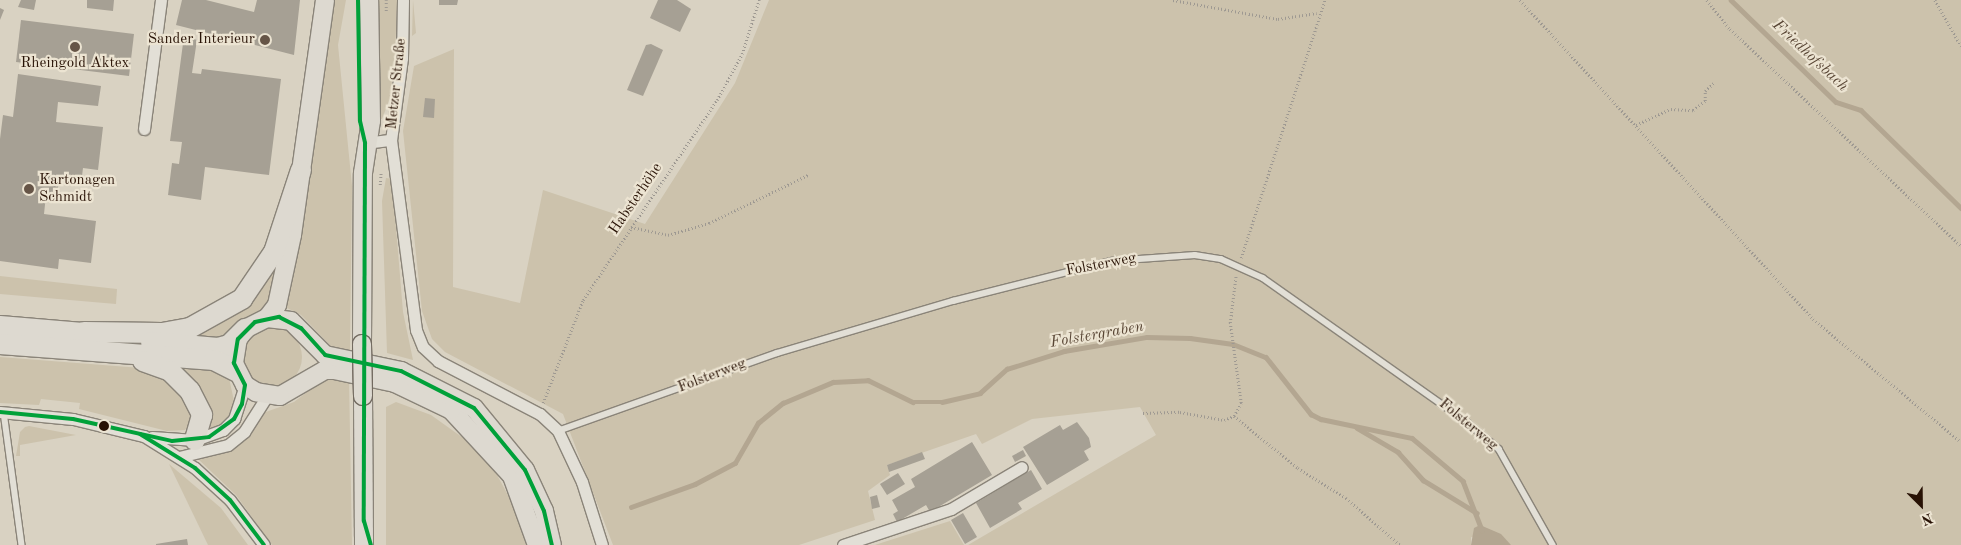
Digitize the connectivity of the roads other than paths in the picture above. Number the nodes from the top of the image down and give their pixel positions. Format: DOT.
graph roads {
  1 [pos="161,0"];
  2 [pos="325,0"];
  3 [pos="358,0"];
  4 [pos="369,0"];
  5 [pos="403,0"];
  6 [pos="144,129"];
  7 [pos="391,140"];
  8 [pos="365,144"];
  9 [pos="301,170"];
  10 [pos="267,318"];
  11 [pos="0,326"];
  12 [pos="245,329"];
  13 [pos="84,332"];
  14 [pos="308,338"];
  15 [pos="0,344"];
  16 [pos="96,352"];
  17 [pos="241,378"];
  18 [pos="302,384"];
  19 [pos="268,396"];
  20 [pos="2,412"];
  21 [pos="558,431"];
  22 [pos="144,436"];
  23 [pos="195,440"];
  24 [pos="179,457"];
  25 [pos="1022,467"];
  26 [pos="364,520"];
  27 [pos="22,545"];
  28 [pos="264,545"];
  29 [pos="364,545"];
  30 [pos="371,545"];
  31 [pos="537,545"];
  32 [pos="552,545"];
  33 [pos="602,545"];
  34 [pos="843,545"];
  35 [pos="1553,545"];
  1 -- 6 [label="street"];
  2 -- 9 [label="main road"];
  3 -- 8 [label="main road, Metzer Straße"];
  4 -- 8 [label="main road, Metzer Straße"];
  5 -- 7 [label="street, Metzer Straße"];
  7 -- 8 [label="street, Metzer Straße"];
  7 -- 21 [label="street"];
  8 -- 26 [label="main road, Metzer Straße, bridge"];
  9 -- 10 [label="main road"];
  9 -- 13 [label="highway"];
  10 -- 12 [label="main road"];
  10 -- 14 [label="main road"];
  11 -- 13 [label="highway"];
  12 -- 13 [label="highway"];
  12 -- 17 [label="main road"];
  14 -- 18 [label="main road"];
  14 -- 32 [label="main road"];
  15 -- 16 [label="highway"];
  16 -- 17 [label="highway"];
  16 -- 23 [label="highway"];
  17 -- 19 [label="main road"];
  17 -- 23 [label="street"];
  18 -- 19 [label="main road"];
  18 -- 31 [label="main road"];
  19 -- 24 [label="street"];
  20 -- 22 [label="street"];
  20 -- 27 [label="lane"];
  21 -- 33 [label="street"];
  21 -- 35 [label="lane, Folsterweg"];
  22 -- 23 [label="street"];
  22 -- 24 [label="street"];
  24 -- 28 [label="street"];
  25 -- 34 [label="street"];
  26 -- 29 [label="main road, Metzer Straße"];
  26 -- 30 [label="main road, Metzer Straße"];
}
